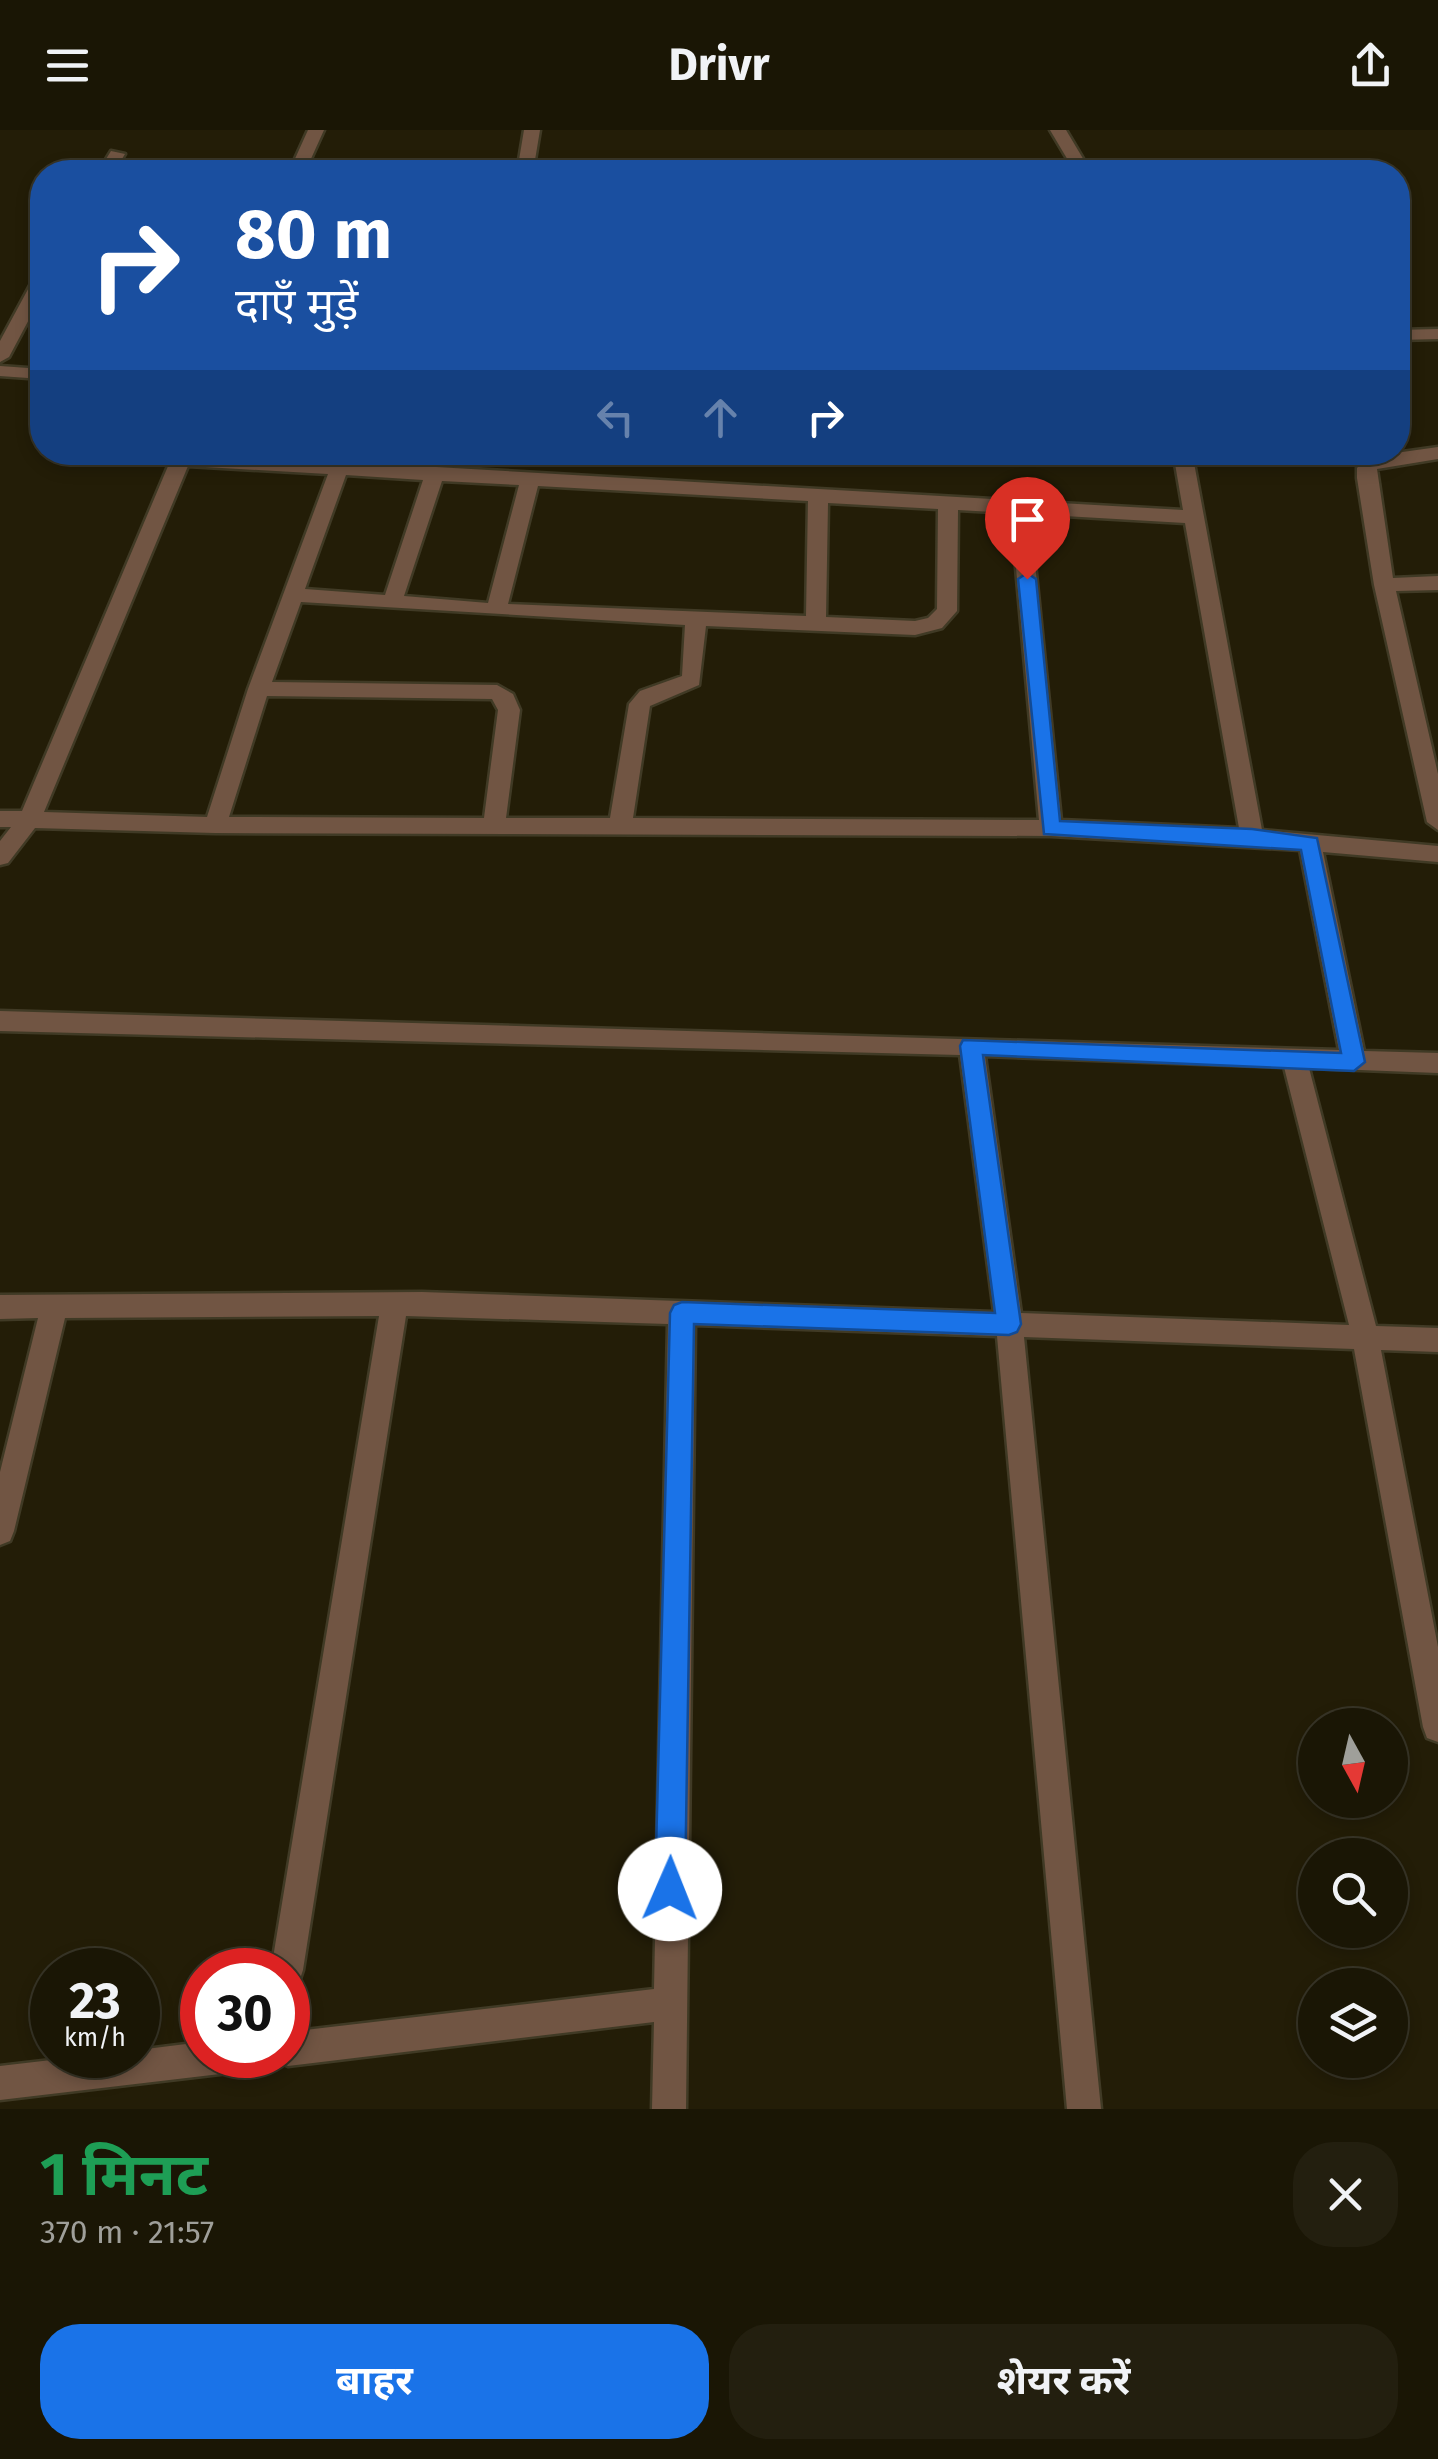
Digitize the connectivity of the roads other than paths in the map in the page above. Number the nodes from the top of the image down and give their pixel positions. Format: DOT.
graph roads {
  1 [pos="316,130"];
  2 [pos="532,130"];
  3 [pos="1058,130"];
  4 [pos="117,154"];
  5 [pos="113,160"];
  6 [pos="302,160"];
  7 [pos="527,160"];
  8 [pos="1077,160"];
  9 [pos="30,302"];
  10 [pos="1438,334"];
  11 [pos="1410,335"];
  12 [pos="0,357"];
  13 [pos="0,372"];
  14 [pos="30,373"];
  15 [pos="1438,453"];
  16 [pos="1410,455"];
  17 [pos="178,465"];
  18 [pos="291,465"];
  19 [pos="1184,465"];
  20 [pos="1370,465"];
  21 [pos="339,469"];
  22 [pos="434,475"];
  23 [pos="530,479"];
  24 [pos="818,494"];
  25 [pos="948,503"];
  26 [pos="1020,508"];
  27 [pos="1192,517"];
  28 [pos="1438,583"];
  29 [pos="1384,585"];
  30 [pos="293,594"];
  31 [pos="392,603"];
  32 [pos="496,610"];
  33 [pos="696,620"];
  34 [pos="816,626"];
  35 [pos="259,688"];
  36 [pos="0,819"];
  37 [pos="30,819"];
  38 [pos="1438,822"];
  39 [pos="494,824"];
  40 [pos="214,825"];
  41 [pos="620,827"];
  42 [pos="1051,828"];
  43 [pos="1252,836"];
  44 [pos="1310,843"];
  45 [pos="1438,854"];
  46 [pos="0,857"];
  47 [pos="0,1021"];
  48 [pos="971,1046"];
  49 [pos="1294,1059"];
  50 [pos="1354,1062"];
  51 [pos="1438,1063"];
  52 [pos="394,1305"];
  53 [pos="0,1307"];
  54 [pos="54,1307"];
  55 [pos="682,1313"];
  56 [pos="1009,1324"];
  57 [pos="1365,1336"];
  58 [pos="1438,1340"];
  59 [pos="0,1531"];
  60 [pos="1438,1727"];
  61 [pos="291,1948"];
  62 [pos="668,2004"];
  63 [pos="310,2046"];
  64 [pos="180,2062"];
  65 [pos="0,2083"];
  66 [pos="668,2109"];
  67 [pos="1084,2109"];
  1 -- 6 [label="street"];
  2 -- 7 [label="street"];
  3 -- 8 [label="street"];
  4 -- 5 [label="street"];
  9 -- 12 [label="street"];
  10 -- 11 [label="street"];
  13 -- 14 [label="street"];
  15 -- 16 [label="street"];
  17 -- 37 [label="street"];
  18 -- 21 [label="street"];
  19 -- 27 [label="street"];
  20 -- 29 [label="street"];
  21 -- 22 [label="street"];
  21 -- 30 [label="street"];
  22 -- 23 [label="street"];
  22 -- 31 [label="street"];
  23 -- 24 [label="street"];
  23 -- 32 [label="street"];
  24 -- 25 [label="street"];
  24 -- 34 [label="street"];
  25 -- 26 [label="street"];
  25 -- 34 [label="street"];
  26 -- 27 [label="street"];
  26 -- 42 [label="street"];
  27 -- 43 [label="street"];
  28 -- 29 [label="street"];
  29 -- 38 [label="street"];
  30 -- 31 [label="street"];
  30 -- 35 [label="street"];
  31 -- 32 [label="street"];
  32 -- 33 [label="street"];
  33 -- 34 [label="street"];
  33 -- 41 [label="street"];
  35 -- 39 [label="street"];
  35 -- 40 [label="street"];
  36 -- 37 [label="street"];
  37 -- 40 [label="street"];
  37 -- 46 [label="street"];
  39 -- 40 [label="street"];
  39 -- 41 [label="street"];
  41 -- 42 [label="street"];
  42 -- 43 [label="street"];
  43 -- 44 [label="street"];
  44 -- 45 [label="street"];
  44 -- 50 [label="street"];
  47 -- 48 [label="street"];
  48 -- 49 [label="street"];
  48 -- 56 [label="street"];
  49 -- 50 [label="street"];
  49 -- 57 [label="street"];
  50 -- 51 [label="street"];
  52 -- 54 [label="street"];
  52 -- 55 [label="street"];
  52 -- 61 [label="street"];
  53 -- 54 [label="street"];
  54 -- 59 [label="street"];
  55 -- 56 [label="street"];
  55 -- 62 [label="street"];
  56 -- 57 [label="street"];
  56 -- 67 [label="street"];
  57 -- 58 [label="street"];
  57 -- 60 [label="street"];
  62 -- 63 [label="street"];
  62 -- 66 [label="street"];
  64 -- 65 [label="street"];
}
